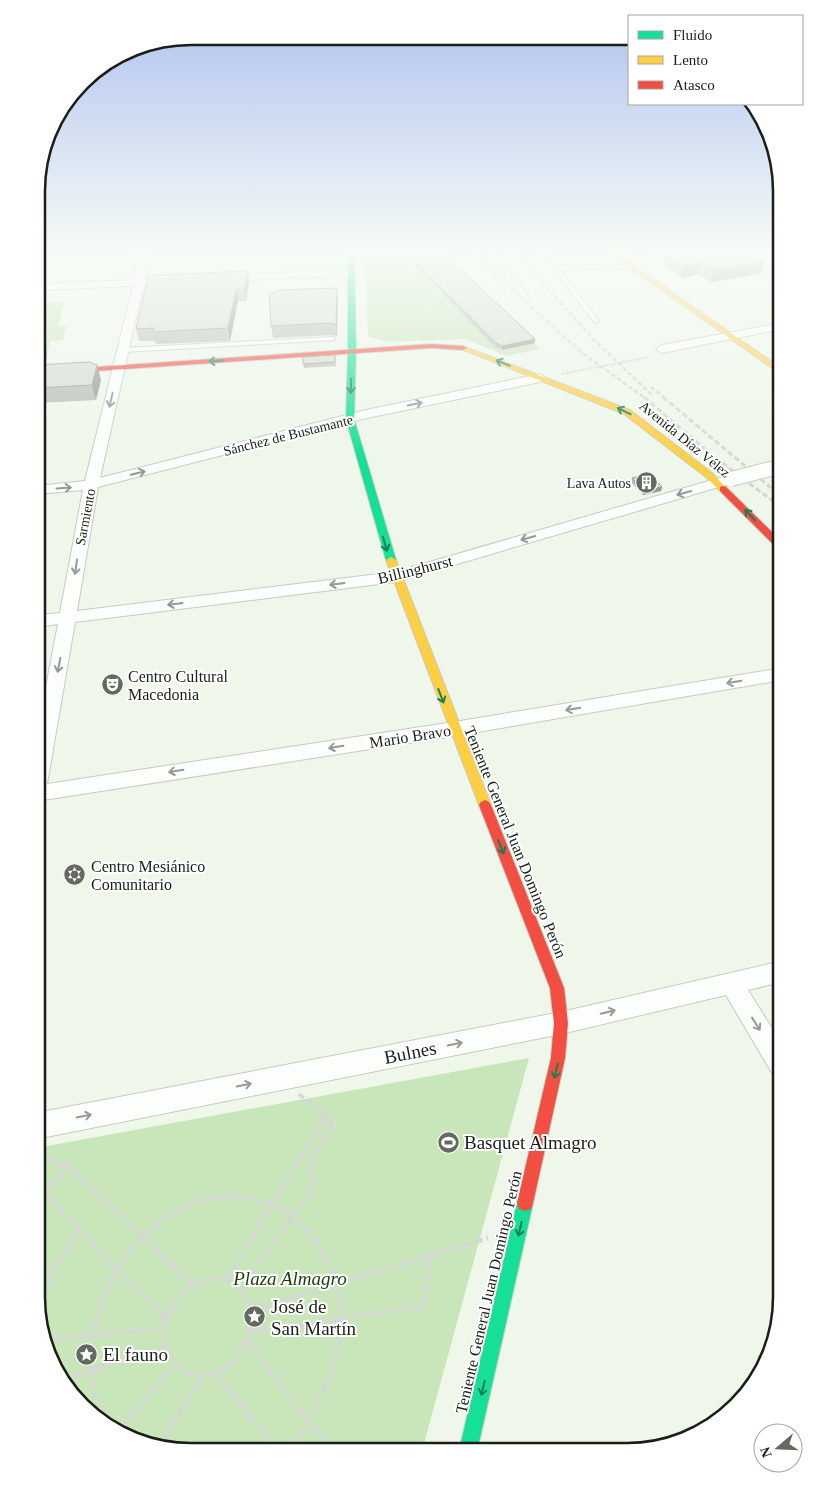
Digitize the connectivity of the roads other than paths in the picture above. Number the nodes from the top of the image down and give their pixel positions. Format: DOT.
graph roads {
  1 [pos="130,319"];
  2 [pos="353,319"];
  3 [pos="705,319"];
  4 [pos="773,328"];
  5 [pos="730,337"];
  6 [pos="333,339"];
  7 [pos="324,340"];
  8 [pos="252,344"];
  9 [pos="662,349"];
  10 [pos="123,350"];
  11 [pos="352,351"];
  12 [pos="326,353"];
  13 [pos="254,358"];
  14 [pos="119,367"];
  15 [pos="773,368"];
  16 [pos="45,372"];
  17 [pos="540,378"];
  18 [pos="350,419"];
  19 [pos="773,468"];
  20 [pos="724,481"];
  21 [pos="91,485"];
  22 [pos="45,489"];
  23 [pos="773,538"];
  24 [pos="396,577"];
  25 [pos="68,617"];
  26 [pos="45,620"];
  27 [pos="773,676"];
  28 [pos="454,729"];
  29 [pos="45,742"];
  30 [pos="45,791"];
  31 [pos="773,973"];
  32 [pos="732,984"];
  33 [pos="561,1022"];
  34 [pos="773,1050"];
  35 [pos="45,1124"];
  36 [pos="470,1443"];
  1 -- 10 [label="street, Sarmiento"];
  2 -- 11 [label="street, Teniente General Juan Domingo Perón"];
  3 -- 5 [label="street"];
  4 -- 5 [label="street"];
  5 -- 9 [label="street"];
  5 -- 15 [label="street"];
  6 -- 7 [label="lane"];
  7 -- 8 [label="lane"];
  7 -- 12 [label="lane"];
  8 -- 10 [label="lane"];
  8 -- 13 [label="lane"];
  10 -- 14 [label="street, Sarmiento"];
  11 -- 12 [label="street, Avenida Díaz Vélez"];
  17 -- 11 [label="street, Avenida Díaz Vélez, one-way"];
  11 -- 18 [label="street, Teniente General Juan Domingo Perón, one-way"];
  12 -- 13 [label="street, Avenida Díaz Vélez"];
  13 -- 14 [label="street, Avenida Díaz Vélez, one-way"];
  14 -- 16 [label="street, Avenida Díaz Vélez"];
  14 -- 21 [label="street, Sarmiento, one-way"];
  18 -- 17 [label="street, Sánchez de Bustamante, one-way"];
  20 -- 17 [label="street, Avenida Díaz Vélez, one-way"];
  21 -- 18 [label="street, Sánchez de Bustamante, one-way"];
  18 -- 24 [label="street, Teniente General Juan Domingo Perón, one-way"];
  19 -- 20 [label="street, Billinghurst, bridge"];
  23 -- 20 [label="street, Avenida Díaz Vélez, one-way"];
  20 -- 24 [label="street, Billinghurst, one-way"];
  22 -- 21 [label="street, Sánchez de Bustamante, one-way"];
  21 -- 25 [label="street, Sarmiento, one-way"];
  24 -- 25 [label="street, Billinghurst, one-way"];
  24 -- 28 [label="street, Teniente General Juan Domingo Perón, one-way"];
  25 -- 26 [label="street, Billinghurst"];
  25 -- 29 [label="street, Sarmiento, one-way"];
  27 -- 28 [label="street, Mario Bravo, one-way"];
  28 -- 30 [label="street, Mario Bravo, one-way"];
  28 -- 33 [label="street, Teniente General Juan Domingo Perón, one-way"];
  31 -- 32 [label="street, Bulnes"];
  33 -- 32 [label="street, Bulnes, one-way"];
  32 -- 34 [label="street, one-way"];
  35 -- 33 [label="street, Bulnes, one-way"];
  33 -- 36 [label="street, Teniente General Juan Domingo Perón, one-way"];
}
